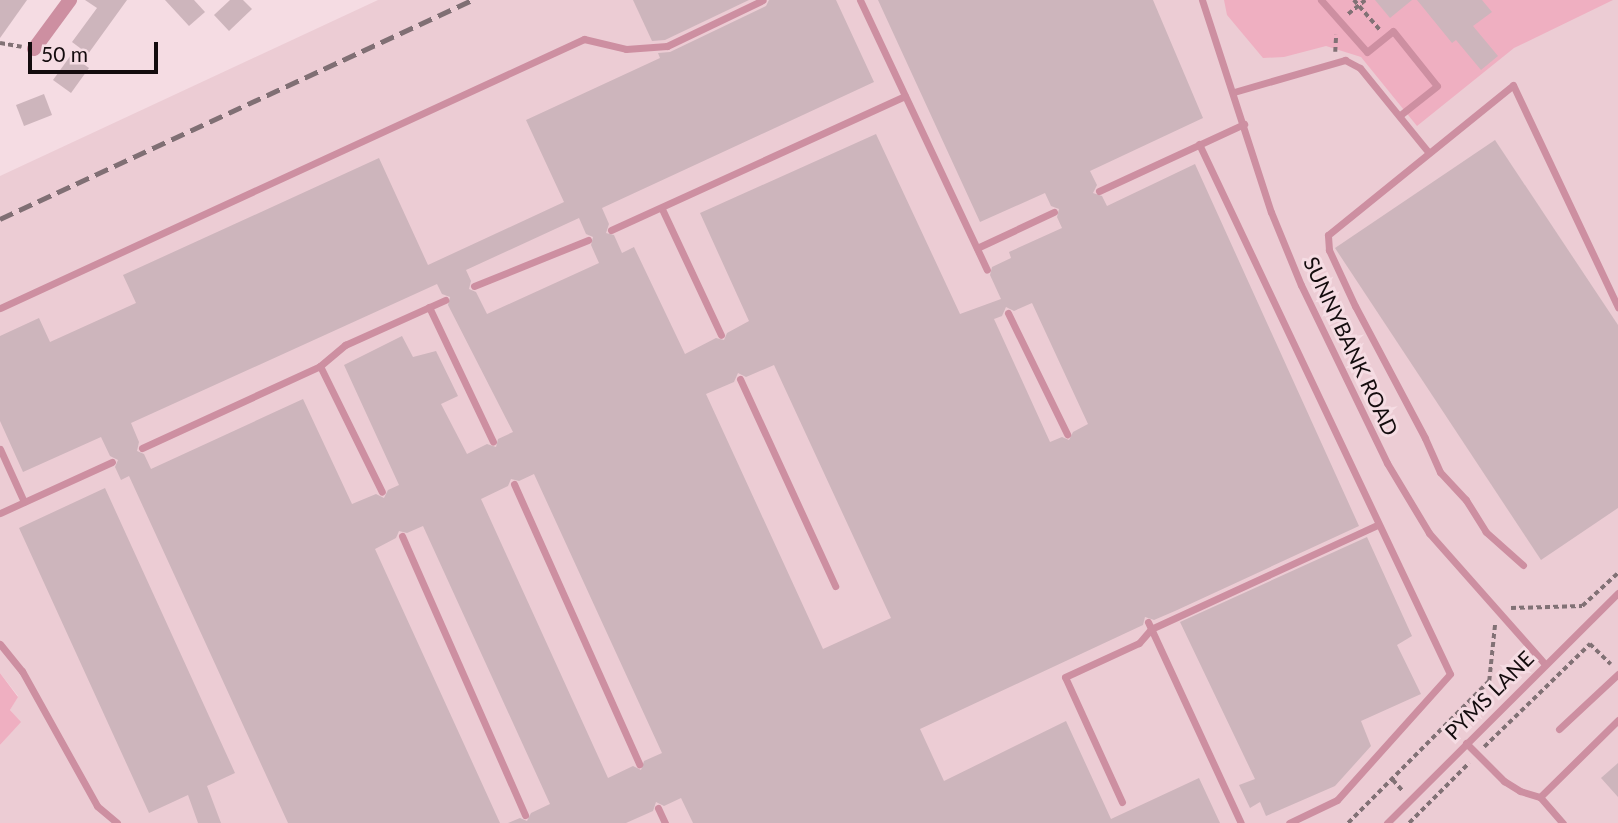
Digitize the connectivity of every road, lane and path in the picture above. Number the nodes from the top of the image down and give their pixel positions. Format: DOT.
graph roads {
  1 [pos="70,0"];
  2 [pos="763,0"];
  3 [pos="860,0"];
  4 [pos="1202,0"];
  5 [pos="1321,0"];
  6 [pos="1354,0"];
  7 [pos="1385,37"];
  8 [pos="0,43"];
  9 [pos="34,49"];
  10 [pos="1234,92"];
  11 [pos="905,96"];
  12 [pos="1399,116"];
  13 [pos="1244,124"];
  14 [pos="1199,144"];
  15 [pos="1429,153"];
  16 [pos="1099,191"];
  17 [pos="662,209"];
  18 [pos="1054,212"];
  19 [pos="611,229"];
  20 [pos="588,240"];
  21 [pos="976,248"];
  22 [pos="987,270"];
  23 [pos="474,286"];
  24 [pos="445,300"];
  25 [pos="429,307"];
  26 [pos="1618,307"];
  27 [pos="0,308"];
  28 [pos="1008,313"];
  29 [pos="721,335"];
  30 [pos="320,366"];
  31 [pos="740,379"];
  32 [pos="1067,434"];
  33 [pos="493,442"];
  34 [pos="142,448"];
  35 [pos="0,449"];
  36 [pos="112,462"];
  37 [pos="514,484"];
  38 [pos="382,492"];
  39 [pos="24,502"];
  40 [pos="0,513"];
  41 [pos="1377,525"];
  42 [pos="402,536"];
  43 [pos="1523,565"];
  44 [pos="1618,573"];
  45 [pos="835,586"];
  46 [pos="1618,593"];
  47 [pos="1501,617"];
  48 [pos="1150,626"];
  49 [pos="0,645"];
  50 [pos="1545,664"];
  51 [pos="1618,672"];
  52 [pos="1618,720"];
  53 [pos="1559,729"];
  54 [pos="1466,743"];
  55 [pos="1477,754"];
  56 [pos="639,764"];
  57 [pos="1540,797"];
  58 [pos="1122,802"];
  59 [pos="659,808"];
  60 [pos="525,815"];
  61 [pos="114,822"];
  62 [pos="103,823"];
  63 [pos="665,823"];
  64 [pos="1241,823"];
  65 [pos="1289,823"];
  66 [pos="1348,823"];
  67 [pos="1387,823"];
  68 [pos="1409,823"];
  69 [pos="1563,823"];
  1 -- 9 [label="street"];
  2 -- 27 [label="lane"];
  3 -- 11 [label="lane"];
  4 -- 10 [label="lane, SUNNYBANK ROAD"];
  5 -- 7 [label="lane"];
  6 -- 7 [label="path"];
  7 -- 12 [label="lane"];
  8 -- 9 [label="path"];
  10 -- 12 [label="lane"];
  10 -- 13 [label="lane, SUNNYBANK ROAD"];
  11 -- 17 [label="lane"];
  11 -- 21 [label="lane"];
  12 -- 15 [label="lane"];
  13 -- 14 [label="lane"];
  13 -- 47 [label="lane, SUNNYBANK ROAD"];
  14 -- 16 [label="lane"];
  14 -- 41 [label="lane"];
  15 -- 26 [label="lane"];
  15 -- 43 [label="lane"];
  17 -- 19 [label="lane"];
  17 -- 29 [label="lane"];
  18 -- 21 [label="lane"];
  20 -- 23 [label="lane"];
  21 -- 22 [label="lane"];
  24 -- 25 [label="lane"];
  25 -- 30 [label="lane"];
  25 -- 33 [label="lane"];
  28 -- 32 [label="lane"];
  30 -- 34 [label="lane"];
  30 -- 38 [label="lane"];
  31 -- 45 [label="lane"];
  35 -- 39 [label="lane"];
  36 -- 39 [label="lane"];
  37 -- 56 [label="lane"];
  39 -- 40 [label="lane"];
  41 -- 48 [label="lane"];
  41 -- 65 [label="lane"];
  42 -- 60 [label="lane"];
  44 -- 47 [label="path"];
  46 -- 50 [label="lane, PYMS LANE"];
  47 -- 50 [label="lane, SUNNYBANK ROAD"];
  47 -- 66 [label="path"];
  48 -- 58 [label="lane"];
  48 -- 64 [label="lane"];
  49 -- 61 [label="lane"];
  50 -- 54 [label="lane, PYMS LANE"];
  51 -- 53 [label="lane"];
  51 -- 55 [label="path"];
  52 -- 57 [label="lane"];
  54 -- 55 [label="lane"];
  54 -- 67 [label="lane, PYMS LANE"];
  55 -- 57 [label="lane"];
  55 -- 68 [label="path"];
  57 -- 69 [label="lane"];
  59 -- 63 [label="lane"];
  61 -- 62 [label="lane"];
}
